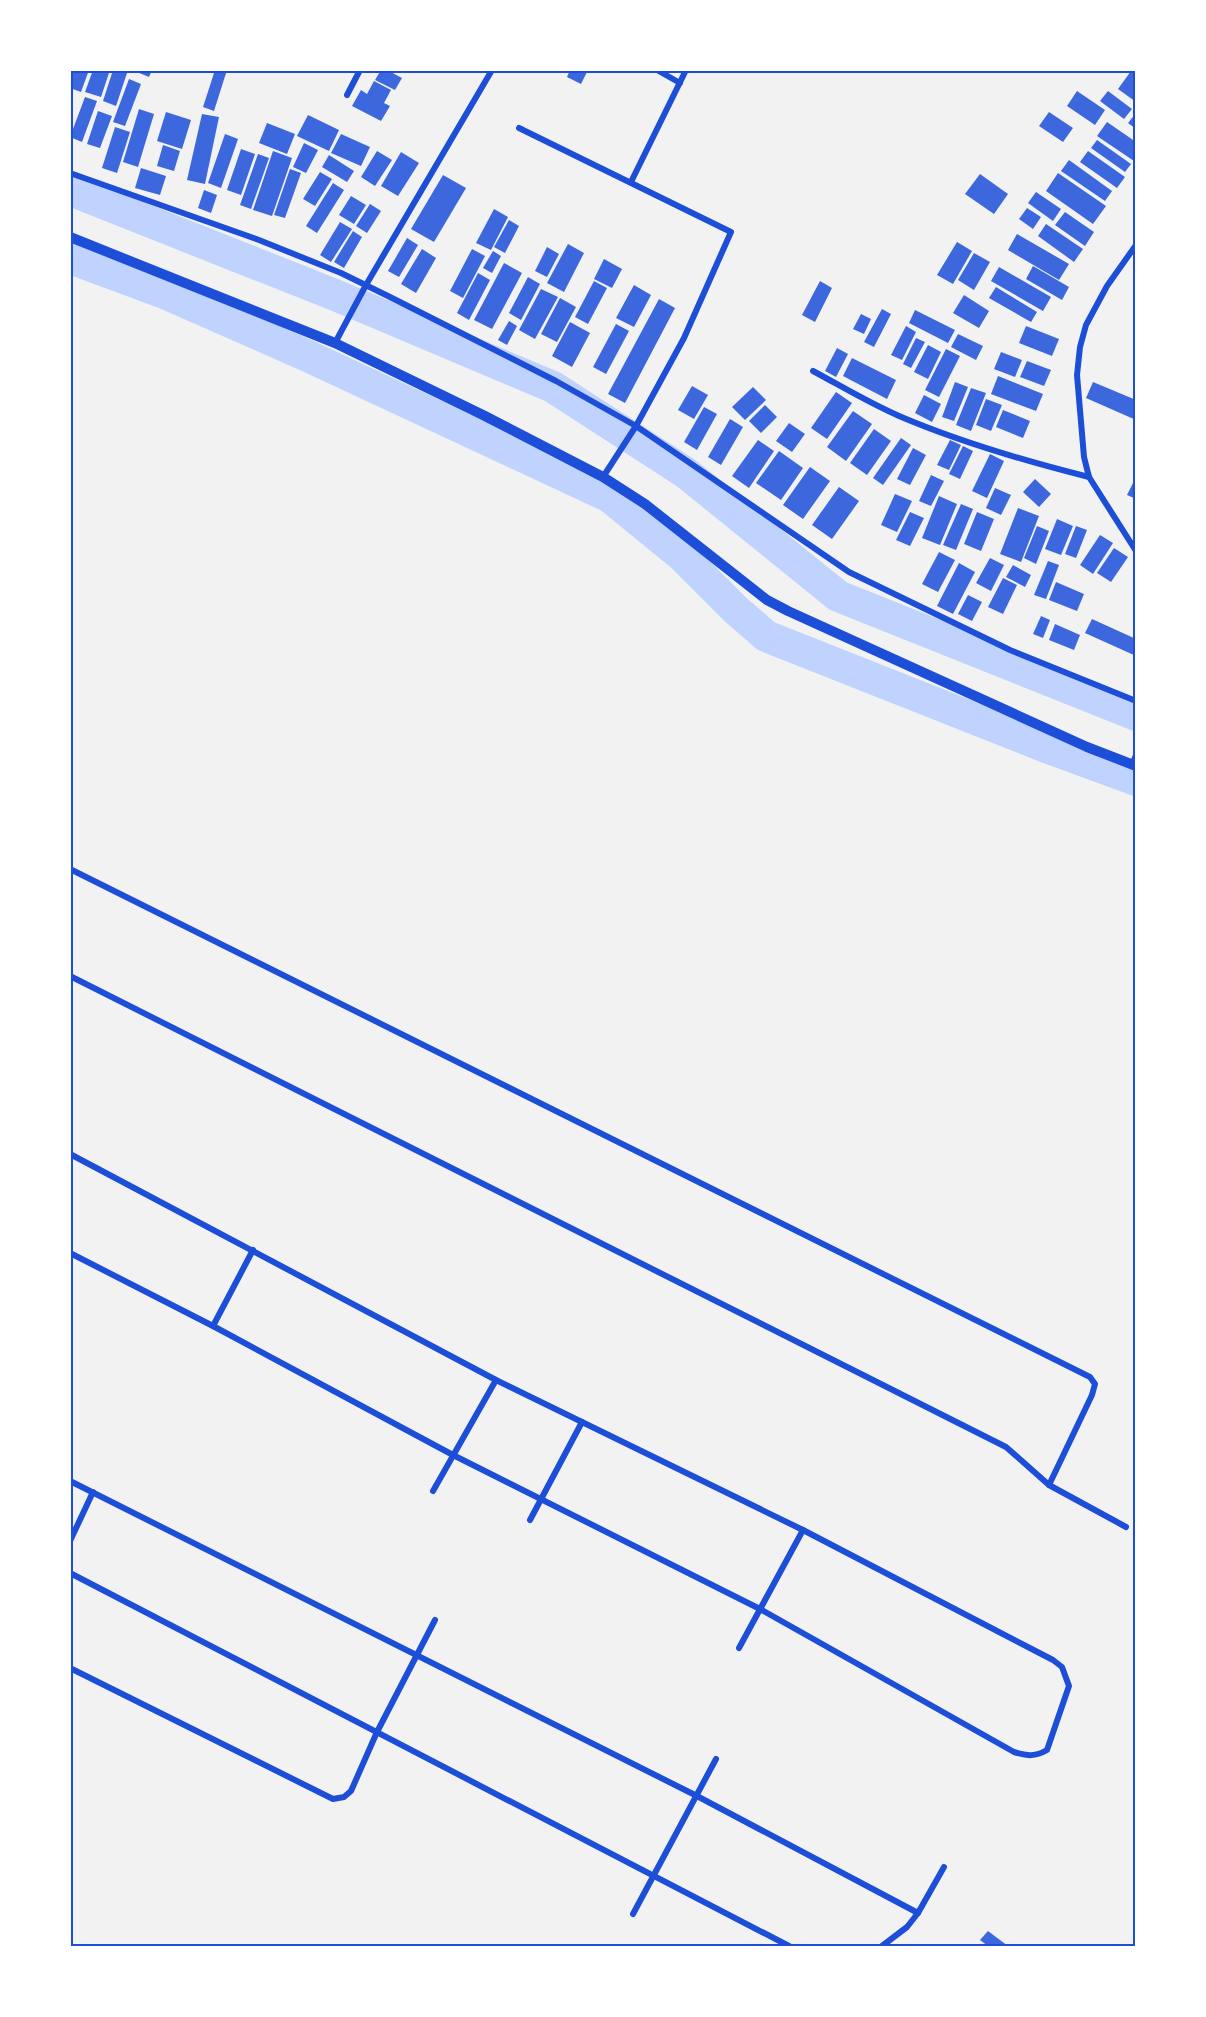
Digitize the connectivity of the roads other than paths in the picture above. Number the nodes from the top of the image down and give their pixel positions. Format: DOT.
graph roads {
  1 [pos="360,70"];
  2 [pos="492,70"];
  3 [pos="657,70"];
  4 [pos="686,70"];
  5 [pos="680,83"];
  6 [pos="347,95"];
  7 [pos="519,128"];
  8 [pos="70,172"];
  9 [pos="630,182"];
  10 [pos="70,237"];
  11 [pos="1136,245"];
  12 [pos="366,285"];
  13 [pos="335,343"];
  14 [pos="813,371"];
  15 [pos="636,426"];
  16 [pos="603,477"];
  17 [pos="1089,477"];
  18 [pos="1136,551"];
  19 [pos="1136,701"];
  20 [pos="1134,762"];
  21 [pos="70,869"];
  22 [pos="70,976"];
  23 [pos="70,1154"];
  24 [pos="253,1250"];
  25 [pos="70,1253"];
  26 [pos="213,1326"];
  27 [pos="495,1380"];
  28 [pos="582,1422"];
  29 [pos="453,1455"];
  30 [pos="70,1481"];
  31 [pos="1049,1485"];
  32 [pos="433,1491"];
  33 [pos="93,1492"];
  34 [pos="541,1498"];
  35 [pos="530,1520"];
  36 [pos="1126,1527"];
  37 [pos="803,1530"];
  38 [pos="70,1542"];
  39 [pos="70,1573"];
  40 [pos="760,1609"];
  41 [pos="435,1620"];
  42 [pos="739,1648"];
  43 [pos="417,1656"];
  44 [pos="70,1668"];
  45 [pos="376,1732"];
  46 [pos="716,1759"];
  47 [pos="695,1795"];
  48 [pos="944,1867"];
  49 [pos="654,1875"];
  50 [pos="918,1913"];
  51 [pos="633,1914"];
  52 [pos="789,1947"];
  53 [pos="882,1947"];
  1 -- 6 [label="street"];
  2 -- 12 [label="street"];
  3 -- 5 [label="street"];
  4 -- 5 [label="street"];
  5 -- 9 [label="street"];
  7 -- 9 [label="street"];
  8 -- 12 [label="street"];
  9 -- 15 [label="street"];
  10 -- 13 [label="street"];
  11 -- 17 [label="street"];
  12 -- 13 [label="street"];
  12 -- 15 [label="street"];
  13 -- 16 [label="street"];
  14 -- 17 [label="street"];
  15 -- 16 [label="street"];
  15 -- 19 [label="street"];
  16 -- 20 [label="street"];
  17 -- 18 [label="street"];
  21 -- 31 [label="street"];
  22 -- 31 [label="street"];
  23 -- 24 [label="street"];
  24 -- 26 [label="street"];
  24 -- 27 [label="street"];
  25 -- 26 [label="street"];
  26 -- 29 [label="street"];
  27 -- 28 [label="street"];
  27 -- 29 [label="street"];
  28 -- 34 [label="street"];
  28 -- 37 [label="street"];
  29 -- 32 [label="street"];
  29 -- 34 [label="street"];
  30 -- 33 [label="street"];
  31 -- 36 [label="street"];
  33 -- 38 [label="street"];
  33 -- 43 [label="street"];
  34 -- 35 [label="street"];
  34 -- 40 [label="street"];
  37 -- 40 [label="street"];
  37 -- 40 [label="street"];
  39 -- 45 [label="street"];
  40 -- 42 [label="street"];
  41 -- 43 [label="street"];
  43 -- 45 [label="street"];
  43 -- 47 [label="street"];
  44 -- 45 [label="street"];
  45 -- 49 [label="street"];
  46 -- 47 [label="street"];
  47 -- 49 [label="street"];
  47 -- 50 [label="street"];
  48 -- 50 [label="street"];
  49 -- 51 [label="street"];
  49 -- 52 [label="street"];
  50 -- 53 [label="street"];
}
